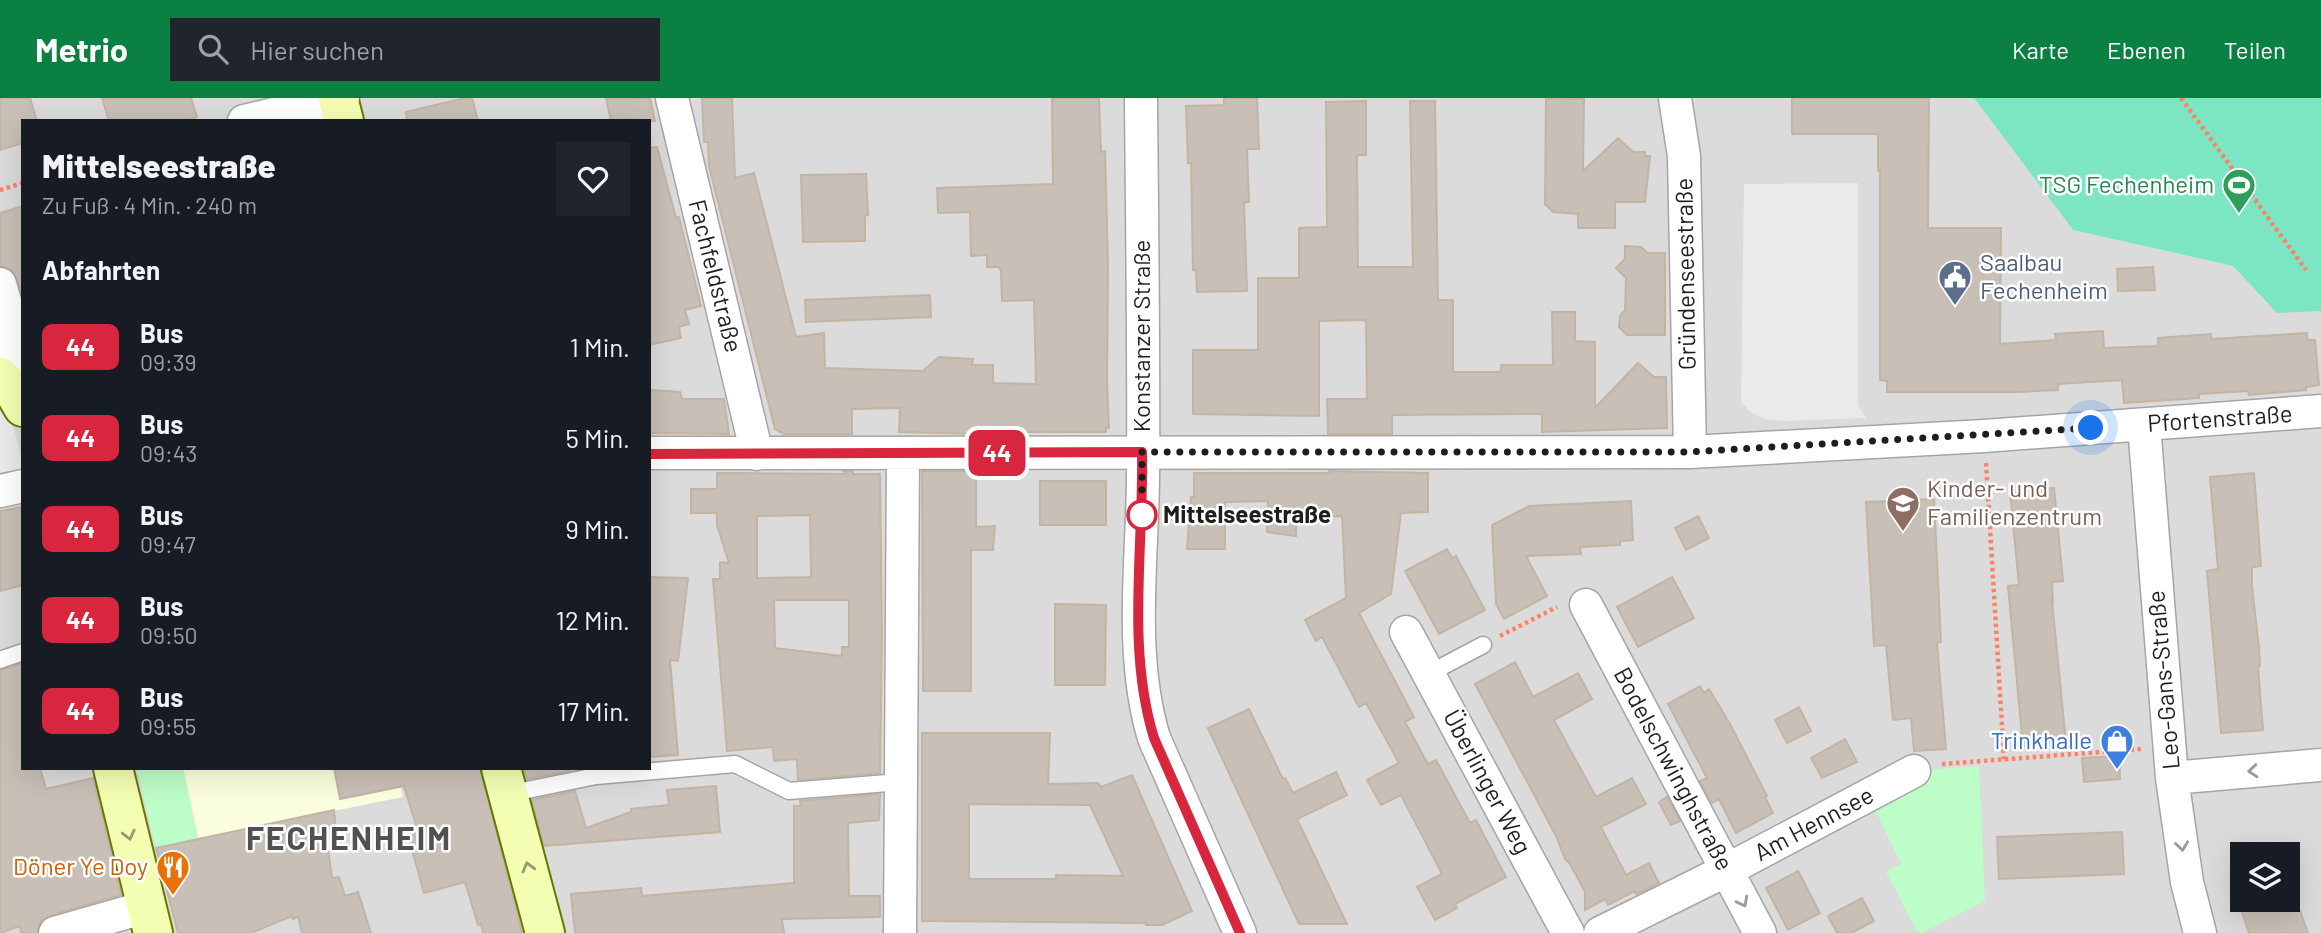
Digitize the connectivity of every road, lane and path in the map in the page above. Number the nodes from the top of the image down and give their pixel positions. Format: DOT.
graph roads {
  1 [pos="672,98"];
  2 [pos="1142,98"];
  3 [pos="1675,98"];
  4 [pos="2181,98"];
  5 [pos="341,104"];
  6 [pos="255,119"];
  7 [pos="21,184"];
  8 [pos="0,190"];
  9 [pos="2306,270"];
  10 [pos="0,284"];
  11 [pos="9,388"];
  12 [pos="2321,411"];
  13 [pos="2144,425"];
  14 [pos="1984,436"];
  15 [pos="1142,452"];
  16 [pos="1690,452"];
  17 [pos="651,453"];
  18 [pos="902,453"];
  19 [pos="757,454"];
  20 [pos="21,486"];
  21 [pos="0,491"];
  22 [pos="1586,605"];
  23 [pos="1406,632"];
  24 [pos="1483,645"];
  25 [pos="21,653"];
  26 [pos="0,660"];
  27 [pos="1429,674"];
  28 [pos="2169,747"];
  29 [pos="2004,760"];
  30 [pos="2321,765"];
  31 [pos="113,770"];
  32 [pos="1914,771"];
  33 [pos="2172,778"];
  34 [pos="505,781"];
  35 [pos="900,782"];
  36 [pos="1727,870"];
  37 [pos="150,920"];
  38 [pos="55,933"];
  39 [pos="545,933"];
  40 [pos="900,933"];
  41 [pos="1240,933"];
  42 [pos="1568,933"];
  43 [pos="1600,933"];
  44 [pos="1760,933"];
  45 [pos="2200,933"];
  1 -- 19 [label="street, Fachfeldstraße"];
  2 -- 15 [label="street, Konstanzer Straße"];
  3 -- 16 [label="street, Gründenseestraße"];
  4 -- 9 [label="path"];
  5 -- 6 [label="street"];
  7 -- 8 [label="path"];
  10 -- 11 [label="street"];
  12 -- 13 [label="street, Pfortenstraße"];
  13 -- 14 [label="street, Pfortenstraße"];
  13 -- 28 [label="street, Leo-Gans-Straße"];
  14 -- 16 [label="street, Pfortenstraße"];
  14 -- 29 [label="path"];
  15 -- 16 [label="street, Pfortenstraße"];
  15 -- 18 [label="street, Pfortenstraße"];
  15 -- 41 [label="street, Konstanzer Straße"];
  17 -- 19 [label="street, Pfortenstraße"];
  18 -- 19 [label="street, Pfortenstraße"];
  18 -- 35 [label="street"];
  20 -- 21 [label="street"];
  22 -- 24 [label="path"];
  22 -- 36 [label="street, Bodelschwinghstraße"];
  23 -- 27 [label="street, Überlinger Weg"];
  24 -- 27 [label="lane"];
  25 -- 26 [label="lane"];
  27 -- 42 [label="street, Überlinger Weg"];
  28 -- 29 [label="path"];
  28 -- 33 [label="street, Leo-Gans-Straße"];
  29 -- 32 [label="path"];
  30 -- 33 [label="street, one-way"];
  31 -- 37 [label="street, one-way"];
  32 -- 36 [label="street, Am Hennsee"];
  33 -- 45 [label="street, Leo-Gans-Straße, one-way"];
  34 -- 35 [label="lane"];
  39 -- 34 [label="street, one-way"];
  35 -- 40 [label="street"];
  36 -- 43 [label="street, Am Hennsee"];
  36 -- 44 [label="street, Bodelschwinghstraße, one-way"];
  37 -- 38 [label="street"];
}
